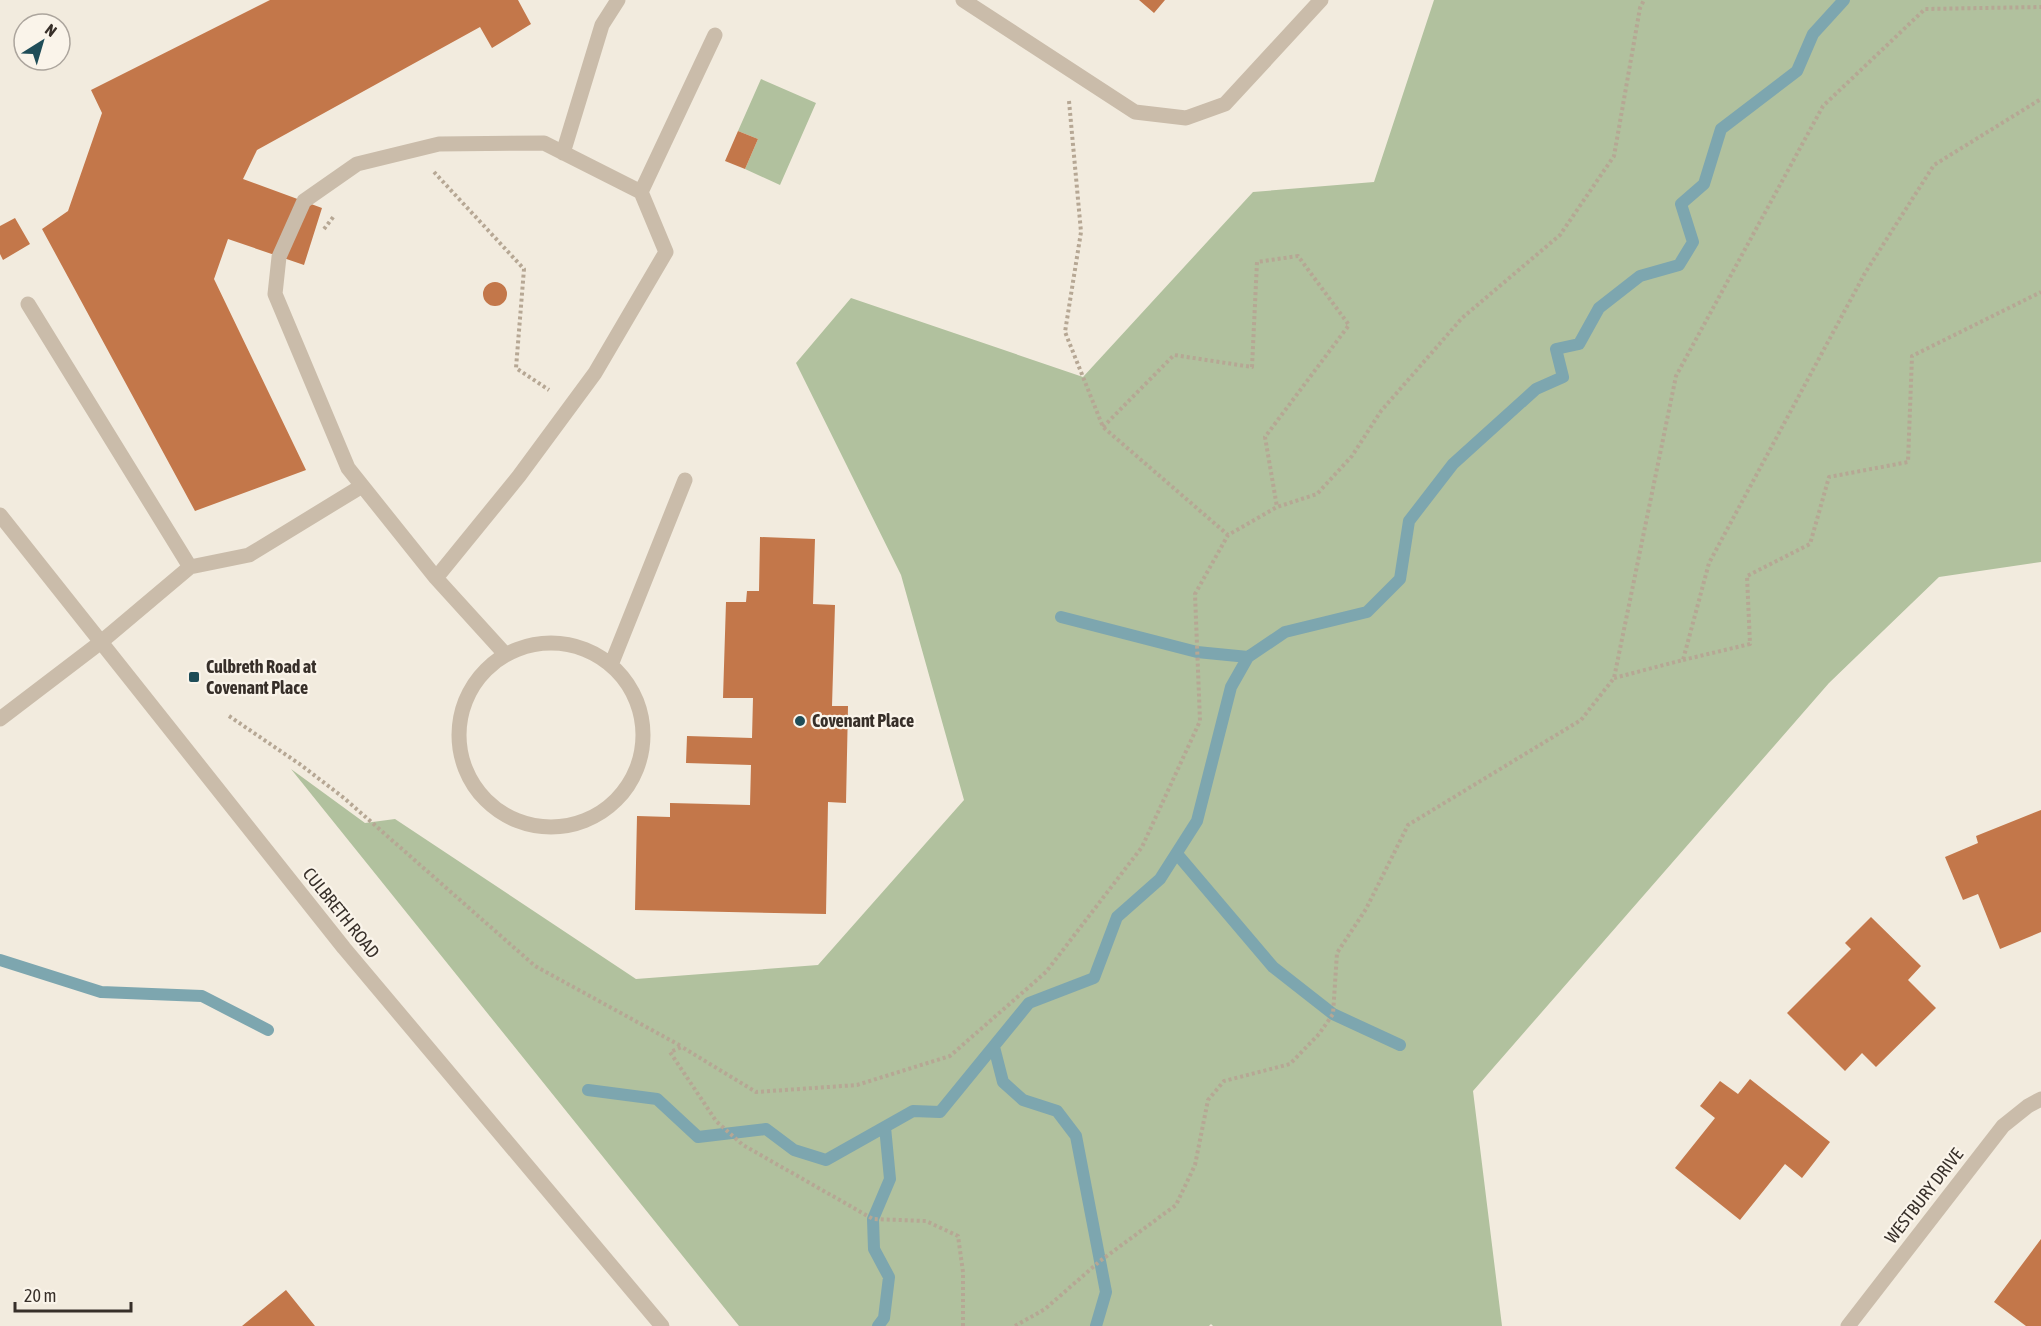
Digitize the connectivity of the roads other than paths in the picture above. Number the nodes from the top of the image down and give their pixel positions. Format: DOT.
graph roads {
  1 [pos="618,0"];
  2 [pos="963,0"];
  3 [pos="1321,0"];
  4 [pos="715,36"];
  5 [pos="563,153"];
  6 [pos="641,192"];
  7 [pos="28,304"];
  8 [pos="685,480"];
  9 [pos="362,486"];
  10 [pos="0,515"];
  11 [pos="190,567"];
  12 [pos="436,578"];
  13 [pos="100,642"];
  14 [pos="505,654"];
  15 [pos="611,665"];
  16 [pos="0,719"];
  17 [pos="2041,1099"];
  18 [pos="662,1326"];
  19 [pos="1848,1326"];
  1 -- 5 [label="street"];
  2 -- 3 [label="street"];
  4 -- 6 [label="street"];
  5 -- 6 [label="street"];
  5 -- 9 [label="street"];
  6 -- 12 [label="street"];
  7 -- 11 [label="street"];
  8 -- 15 [label="street"];
  9 -- 11 [label="street"];
  9 -- 12 [label="street"];
  10 -- 13 [label="street, CULBRETH ROAD"];
  11 -- 13 [label="street"];
  12 -- 14 [label="street"];
  13 -- 16 [label="street"];
  13 -- 18 [label="street, CULBRETH ROAD"];
  14 -- 15 [label="street"];
  14 -- 15 [label="street"];
  17 -- 19 [label="street, WESTBURY DRIVE"];
}
